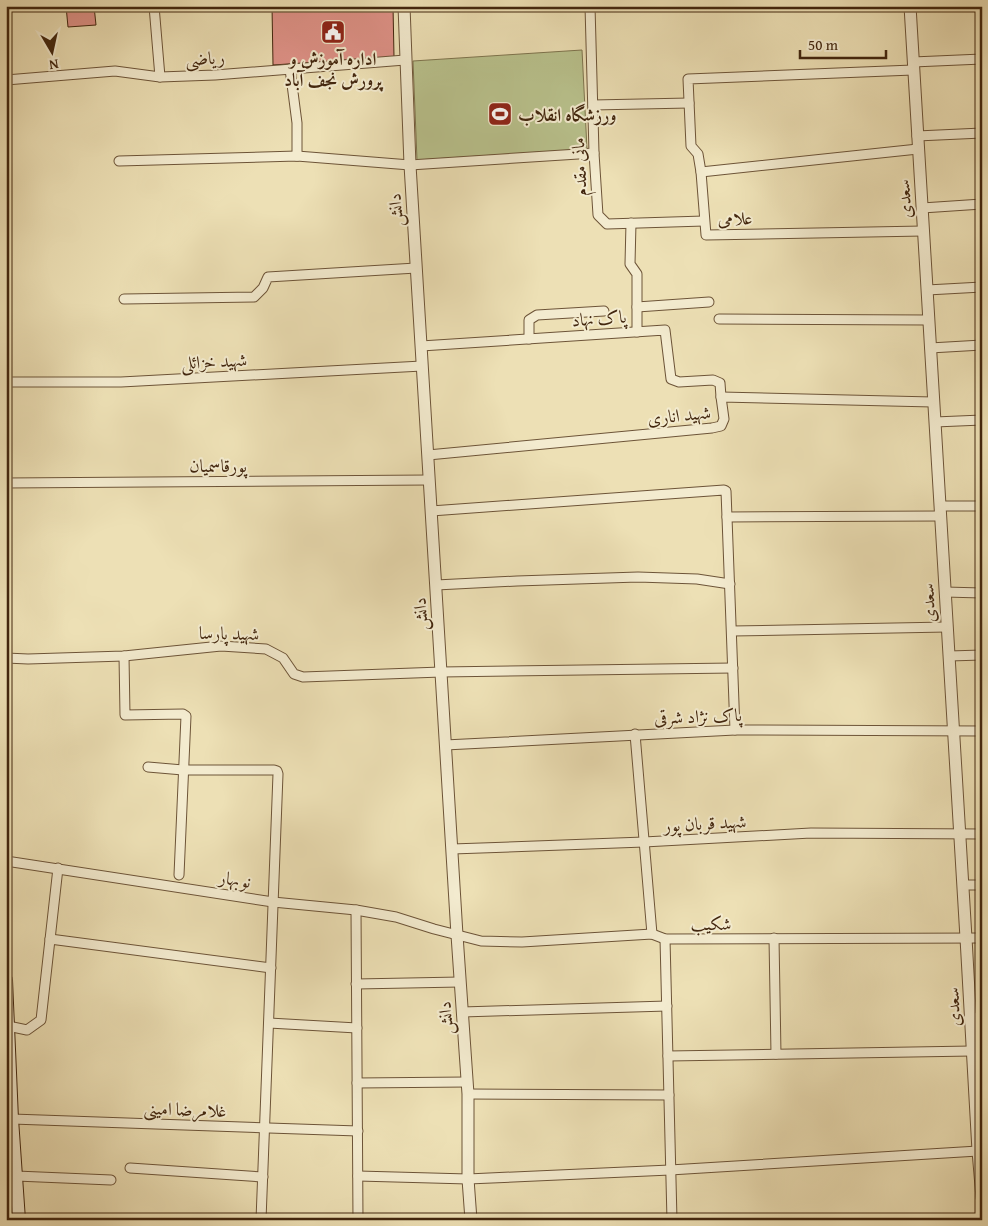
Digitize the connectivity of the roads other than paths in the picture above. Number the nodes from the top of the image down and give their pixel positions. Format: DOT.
graph roads {
  1 [pos="154,6"];
  2 [pos="404,6"];
  3 [pos="590,6"];
  4 [pos="910,6"];
  5 [pos="982,59"];
  6 [pos="405,60"];
  7 [pos="913,66"];
  8 [pos="290,69"];
  9 [pos="160,77"];
  10 [pos="6,80"];
  11 [pos="689,103"];
  12 [pos="593,106"];
  13 [pos="982,133"];
  14 [pos="917,136"];
  15 [pos="918,149"];
  16 [pos="594,153"];
  17 [pos="297,156"];
  18 [pos="119,161"];
  19 [pos="410,165"];
  20 [pos="701,172"];
  21 [pos="982,204"];
  22 [pos="922,208"];
  23 [pos="704,221"];
  24 [pos="631,223"];
  25 [pos="923,231"];
  26 [pos="416,268"];
  27 [pos="982,287"];
  28 [pos="927,290"];
  29 [pos="124,299"];
  30 [pos="710,302"];
  31 [pos="637,307"];
  32 [pos="604,311"];
  33 [pos="719,319"];
  34 [pos="928,320"];
  35 [pos="637,332"];
  36 [pos="529,339"];
  37 [pos="982,344"];
  38 [pos="421,346"];
  39 [pos="930,348"];
  40 [pos="422,366"];
  41 [pos="6,382"];
  42 [pos="721,397"];
  43 [pos="933,402"];
  44 [pos="982,420"];
  45 [pos="935,422"];
  46 [pos="428,455"];
  47 [pos="429,480"];
  48 [pos="6,483"];
  49 [pos="982,506"];
  50 [pos="431,511"];
  51 [pos="940,511"];
  52 [pos="727,517"];
  53 [pos="730,584"];
  54 [pos="436,586"];
  55 [pos="945,592"];
  56 [pos="982,593"];
  57 [pos="947,627"];
  58 [pos="732,631"];
  59 [pos="982,654"];
  60 [pos="124,656"];
  61 [pos="949,656"];
  62 [pos="6,658"];
  63 [pos="733,668"];
  64 [pos="441,672"];
  65 [pos="735,730"];
  66 [pos="982,731"];
  67 [pos="953,732"];
  68 [pos="636,734"];
  69 [pos="445,745"];
  70 [pos="148,767"];
  71 [pos="183,770"];
  72 [pos="960,834"];
  73 [pos="982,834"];
  74 [pos="644,842"];
  75 [pos="452,849"];
  76 [pos="6,861"];
  77 [pos="58,868"];
  78 [pos="179,875"];
  79 [pos="982,885"];
  80 [pos="963,886"];
  81 [pos="273,902"];
  82 [pos="356,910"];
  83 [pos="652,934"];
  84 [pos="457,935"];
  85 [pos="774,938"];
  86 [pos="966,938"];
  87 [pos="982,938"];
  88 [pos="50,939"];
  89 [pos="665,939"];
  90 [pos="271,968"];
  91 [pos="6,980"];
  92 [pos="460,982"];
  93 [pos="356,984"];
  94 [pos="667,1006"];
  95 [pos="462,1012"];
  96 [pos="976,1017"];
  97 [pos="269,1023"];
  98 [pos="8,1026"];
  99 [pos="357,1028"];
  100 [pos="972,1051"];
  101 [pos="776,1054"];
  102 [pos="668,1056"];
  103 [pos="467,1082"];
  104 [pos="357,1083"];
  105 [pos="468,1094"];
  106 [pos="669,1095"];
  107 [pos="12,1120"];
  108 [pos="265,1128"];
  109 [pos="358,1131"];
  110 [pos="978,1151"];
  111 [pos="130,1168"];
  112 [pos="670,1170"];
  113 [pos="16,1176"];
  114 [pos="358,1176"];
  115 [pos="263,1177"];
  116 [pos="468,1178"];
  117 [pos="111,1180"];
  118 [pos="981,1184"];
  119 [pos="982,1198"];
  120 [pos="19,1220"];
  121 [pos="261,1220"];
  122 [pos="358,1220"];
  123 [pos="471,1220"];
  124 [pos="672,1220"];
  1 -- 9 [label="street"];
  2 -- 6 [label="street, دانش"];
  3 -- 12 [label="street, مانی مقدم"];
  4 -- 7 [label="street, سعدی"];
  5 -- 7 [label="street"];
  6 -- 8 [label="street, ریاضی"];
  6 -- 19 [label="street, دانش"];
  7 -- 11 [label="street, علامی"];
  7 -- 14 [label="street, سعدی"];
  8 -- 9 [label="street, ریاضی"];
  8 -- 17 [label="street"];
  9 -- 10 [label="street, ریاضی"];
  11 -- 12 [label="street"];
  11 -- 20 [label="street, علامی"];
  12 -- 16 [label="street, مانی مقدم"];
  13 -- 14 [label="street"];
  14 -- 15 [label="street, سعدی"];
  15 -- 20 [label="street"];
  15 -- 22 [label="street, سعدی"];
  16 -- 19 [label="street"];
  16 -- 24 [label="street, مانی مقدم"];
  17 -- 18 [label="street"];
  17 -- 19 [label="street"];
  19 -- 26 [label="street, دانش"];
  20 -- 23 [label="street, علامی"];
  21 -- 22 [label="street"];
  22 -- 25 [label="street, سعدی"];
  23 -- 24 [label="street, مانی مقدم"];
  23 -- 25 [label="street, علامی"];
  24 -- 31 [label="street"];
  25 -- 28 [label="street, سعدی"];
  26 -- 29 [label="street"];
  26 -- 38 [label="street, دانش"];
  27 -- 28 [label="street"];
  28 -- 34 [label="street, سعدی"];
  30 -- 31 [label="street"];
  31 -- 35 [label="street"];
  32 -- 36 [label="street"];
  33 -- 34 [label="street"];
  34 -- 39 [label="street, سعدی"];
  35 -- 36 [label="street, پاک نهاد"];
  35 -- 42 [label="street, پاک نهاد"];
  36 -- 38 [label="street, پاک نهاد"];
  37 -- 39 [label="street"];
  38 -- 40 [label="street, دانش"];
  39 -- 43 [label="street, سعدی"];
  40 -- 41 [label="street, شهید خزائلی"];
  40 -- 46 [label="street, دانش"];
  42 -- 43 [label="street, شهید اناری"];
  42 -- 46 [label="street, شهید اناری"];
  43 -- 45 [label="street, سعدی"];
  44 -- 45 [label="street"];
  45 -- 51 [label="street, سعدی"];
  46 -- 47 [label="street, دانش"];
  47 -- 48 [label="street, پورقاسمیان"];
  47 -- 50 [label="street, دانش"];
  49 -- 51 [label="street"];
  50 -- 52 [label="street"];
  50 -- 54 [label="street, دانش"];
  51 -- 52 [label="street"];
  51 -- 55 [label="street, سعدی"];
  52 -- 53 [label="street"];
  53 -- 54 [label="street"];
  53 -- 58 [label="street"];
  54 -- 64 [label="street, دانش"];
  55 -- 56 [label="street"];
  55 -- 57 [label="street, سعدی"];
  57 -- 58 [label="street"];
  57 -- 61 [label="street, سعدی"];
  58 -- 63 [label="street"];
  59 -- 61 [label="street"];
  60 -- 62 [label="street, شهید پارسا"];
  60 -- 64 [label="street, شهید پارسا"];
  60 -- 71 [label="street"];
  61 -- 67 [label="street, سعدی"];
  63 -- 64 [label="street, شهید پارسا"];
  63 -- 65 [label="street"];
  64 -- 69 [label="street, دانش"];
  65 -- 67 [label="street, پاک نژاد شرقی"];
  65 -- 68 [label="street, پاک نژاد شرقی"];
  66 -- 67 [label="street, پاک نژاد شرقی"];
  67 -- 72 [label="street, سعدی"];
  68 -- 69 [label="street, پاک نژاد شرقی"];
  68 -- 74 [label="street"];
  69 -- 75 [label="street, دانش"];
  70 -- 71 [label="street"];
  71 -- 78 [label="street"];
  71 -- 81 [label="street"];
  72 -- 73 [label="street, شهید قربان پور"];
  72 -- 74 [label="street, شهید قربان پور"];
  72 -- 80 [label="street, سعدی"];
  74 -- 75 [label="street, شهید قربان پور"];
  74 -- 83 [label="street"];
  75 -- 84 [label="street, دانش"];
  76 -- 77 [label="street, نوبهار"];
  77 -- 81 [label="street, نوبهار"];
  77 -- 88 [label="street"];
  79 -- 80 [label="street"];
  80 -- 86 [label="street, سعدی"];
  81 -- 82 [label="street, نوبهار"];
  81 -- 90 [label="street"];
  82 -- 84 [label="street, نوبهار"];
  82 -- 93 [label="street"];
  83 -- 84 [label="street, شکیب"];
  83 -- 89 [label="street, شکیب"];
  84 -- 92 [label="street, دانش"];
  85 -- 86 [label="street, شکیب"];
  85 -- 89 [label="street, شکیب"];
  85 -- 101 [label="street"];
  86 -- 87 [label="street, شکیب"];
  86 -- 96 [label="street, سعدی"];
  88 -- 90 [label="street"];
  88 -- 98 [label="street"];
  89 -- 94 [label="street"];
  90 -- 97 [label="street"];
  91 -- 98 [label="main road"];
  92 -- 93 [label="street"];
  92 -- 95 [label="street, دانش"];
  93 -- 99 [label="street"];
  94 -- 95 [label="street"];
  94 -- 102 [label="street"];
  95 -- 103 [label="street, دانش"];
  96 -- 100 [label="street, سعدی"];
  97 -- 99 [label="street"];
  97 -- 108 [label="street"];
  98 -- 107 [label="main road"];
  99 -- 104 [label="street"];
  100 -- 101 [label="street"];
  100 -- 110 [label="street, سعدی"];
  101 -- 102 [label="street"];
  102 -- 106 [label="street"];
  103 -- 104 [label="street"];
  103 -- 105 [label="street, دانش"];
  104 -- 109 [label="street"];
  105 -- 106 [label="street"];
  105 -- 116 [label="street, دانش"];
  106 -- 112 [label="street"];
  107 -- 108 [label="street, غلامرضا امینی"];
  107 -- 113 [label="main road"];
  108 -- 109 [label="street, غلامرضا امینی"];
  108 -- 115 [label="street"];
  109 -- 114 [label="street"];
  110 -- 112 [label="street"];
  110 -- 118 [label="street, سعدی"];
  111 -- 115 [label="street"];
  112 -- 116 [label="street"];
  112 -- 124 [label="street"];
  113 -- 117 [label="street"];
  113 -- 120 [label="main road"];
  114 -- 116 [label="street"];
  114 -- 122 [label="street"];
  115 -- 121 [label="street"];
  116 -- 123 [label="street, دانش"];
  118 -- 119 [label="street, سعدی"];
}
